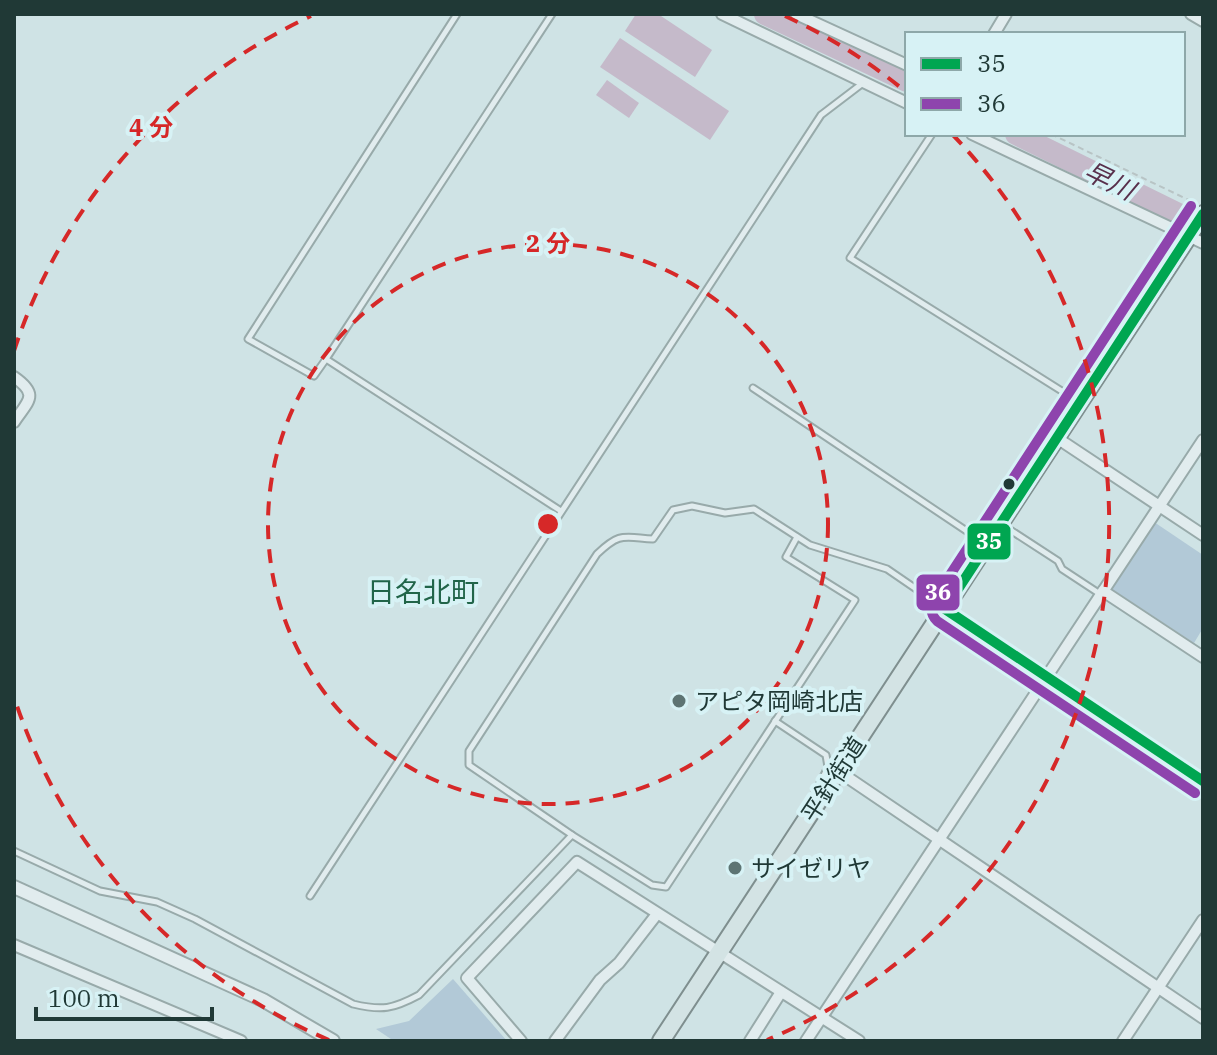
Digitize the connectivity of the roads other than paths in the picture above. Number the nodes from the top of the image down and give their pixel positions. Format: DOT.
graph roads {
  1 [pos="457,14"];
  2 [pos="552,14"];
  3 [pos="722,14"];
  4 [pos="796,14"];
  5 [pos="1006,14"];
  6 [pos="1191,14"];
  7 [pos="1203,21"];
  8 [pos="995,32"];
  9 [pos="905,64"];
  10 [pos="864,82"];
  11 [pos="905,102"];
  12 [pos="931,136"];
  13 [pos="976,136"];
  14 [pos="1203,214"];
  15 [pos="1196,240"];
  16 [pos="326,359"];
  17 [pos="14,377"];
  18 [pos="753,388"];
  19 [pos="1080,402"];
  20 [pos="14,422"];
  21 [pos="1057,438"];
  22 [pos="1203,440"];
  23 [pos="1159,506"];
  24 [pos="561,511"];
  25 [pos="1001,524"];
  26 [pos="1203,535"];
  27 [pos="797,537"];
  28 [pos="987,545"];
  29 [pos="1102,593"];
  30 [pos="945,609"];
  31 [pos="1203,657"];
  32 [pos="1047,677"];
  33 [pos="775,721"];
  34 [pos="838,771"];
  35 [pos="1203,781"];
  36 [pos="808,817"];
  37 [pos="572,835"];
  38 [pos="939,839"];
  39 [pos="14,851"];
  40 [pos="14,887"];
  41 [pos="310,896"];
  42 [pos="657,914"];
  43 [pos="1203,920"];
  44 [pos="14,945"];
  45 [pos="719,952"];
  46 [pos="1158,987"];
  47 [pos="781,992"];
  48 [pos="822,1018"];
  49 [pos="1203,1018"];
  50 [pos="241,1041"];
  51 [pos="333,1041"];
  52 [pos="521,1041"];
  53 [pos="555,1041"];
  54 [pos="661,1041"];
  55 [pos="750,1041"];
  56 [pos="806,1041"];
  57 [pos="859,1041"];
  58 [pos="1123,1041"];
  1 -- 16 [label="lane"];
  2 -- 16 [label="lane"];
  3 -- 10 [label="street"];
  4 -- 9 [label="street"];
  5 -- 8 [label="street"];
  6 -- 7 [label="street"];
  10 -- 11 [label="street"];
  10 -- 24 [label="lane"];
  12 -- 19 [label="lane"];
  13 -- 15 [label="street"];
  14 -- 15 [label="main road, 平針街道"];
  15 -- 19 [label="main road, 平針街道"];
  16 -- 24 [label="lane"];
  17 -- 20 [label="street"];
  18 -- 28 [label="lane"];
  19 -- 21 [label="main road, 平針街道"];
  21 -- 23 [label="street"];
  21 -- 25 [label="main road, 平針街道"];
  22 -- 23 [label="street"];
  23 -- 26 [label="street"];
  23 -- 29 [label="street"];
  24 -- 41 [label="lane"];
  25 -- 28 [label="main road, 平針街道"];
  25 -- 29 [label="lane"];
  27 -- 30 [label="lane"];
  27 -- 33 [label="lane"];
  27 -- 37 [label="lane"];
  28 -- 30 [label="main road, 平針街道"];
  29 -- 31 [label="street"];
  29 -- 32 [label="street"];
  30 -- 32 [label="street"];
  30 -- 34 [label="main road, 平針街道"];
  32 -- 35 [label="street"];
  32 -- 38 [label="street"];
  33 -- 36 [label="lane"];
  33 -- 37 [label="lane"];
  34 -- 36 [label="main road, 平針街道"];
  34 -- 38 [label="street"];
  36 -- 45 [label="main road, 平針街道"];
  37 -- 39 [label="lane"];
  38 -- 46 [label="street"];
  38 -- 48 [label="street"];
  40 -- 51 [label="street"];
  42 -- 45 [label="street"];
  42 -- 52 [label="street"];
  42 -- 53 [label="street"];
  43 -- 46 [label="street"];
  44 -- 50 [label="street"];
  45 -- 47 [label="street"];
  45 -- 54 [label="main road, 平針街道"];
  46 -- 49 [label="street"];
  46 -- 58 [label="street"];
  47 -- 48 [label="street"];
  47 -- 55 [label="street"];
  48 -- 56 [label="street"];
  48 -- 57 [label="street"];
}
